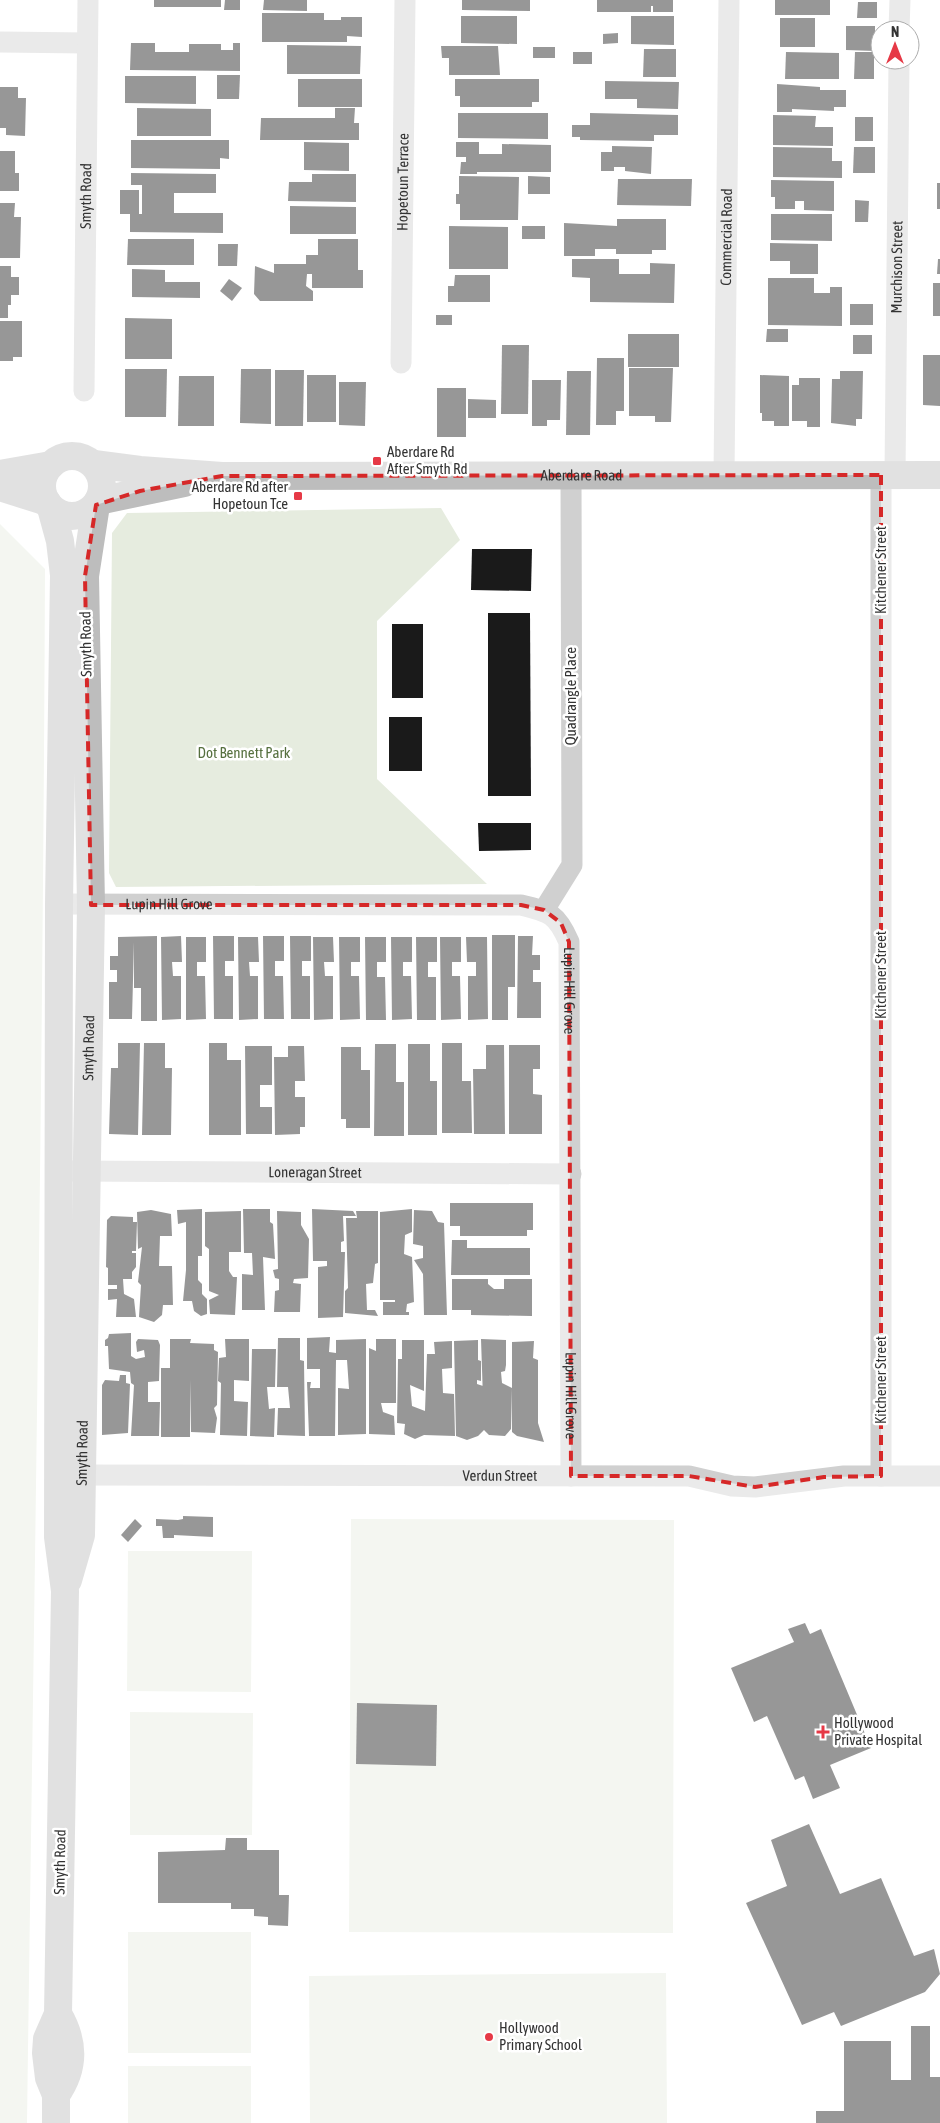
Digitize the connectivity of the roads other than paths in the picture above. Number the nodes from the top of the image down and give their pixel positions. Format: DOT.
graph roads {
  1 [pos="88,0"];
  2 [pos="405,0"];
  3 [pos="729,0"];
  4 [pos="900,0"];
  5 [pos="900,20"];
  6 [pos="0,42"];
  7 [pos="87,43"];
  8 [pos="899,70"];
  9 [pos="401,363"];
  10 [pos="84,391"];
  11 [pos="94,464"];
  12 [pos="51,465"];
  13 [pos="0,474"];
  14 [pos="571,475"];
  15 [pos="724,475"];
  16 [pos="888,475"];
  17 [pos="940,475"];
  18 [pos="222,476"];
  19 [pos="0,487"];
  20 [pos="97,503"];
  21 [pos="49,505"];
  22 [pos="59,904"];
  23 [pos="91,905"];
  24 [pos="544,910"];
  25 [pos="58,1170"];
  26 [pos="87,1171"];
  27 [pos="570,1174"];
  28 [pos="70,1475"];
  29 [pos="571,1476"];
  30 [pos="881,1476"];
  31 [pos="940,1476"];
  32 [pos="56,2123"];
  1 -- 7 [label="street, Smyth Road"];
  2 -- 9 [label="street, Hopetoun Terrace"];
  3 -- 15 [label="street, Commercial Road"];
  4 -- 5 [label="street"];
  6 -- 7 [label="street"];
  7 -- 10 [label="street, Smyth Road"];
  8 -- 16 [label="street, Murchison Street"];
  11 -- 12 [label="main road"];
  11 -- 18 [label="main road, Aberdare Road"];
  11 -- 20 [label="main road"];
  12 -- 13 [label="main road"];
  12 -- 21 [label="main road"];
  14 -- 15 [label="main road, Aberdare Road"];
  14 -- 18 [label="main road, Aberdare Road"];
  14 -- 24 [label="street, Quadrangle Place"];
  15 -- 16 [label="main road, Aberdare Road"];
  16 -- 17 [label="main road, Aberdare Road"];
  16 -- 30 [label="street, Kitchener Street"];
  18 -- 20 [label="main road, Aberdare Road"];
  19 -- 21 [label="main road"];
  20 -- 21 [label="main road"];
  20 -- 23 [label="main road, Smyth Road"];
  21 -- 22 [label="main road, Smyth Road"];
  22 -- 23 [label="street, Lupin Hill Grove"];
  22 -- 25 [label="main road, Smyth Road"];
  23 -- 24 [label="street, Lupin Hill Grove"];
  23 -- 26 [label="main road, Smyth Road"];
  24 -- 27 [label="street, Lupin Hill Grove"];
  25 -- 26 [label="street, Loneragan Street"];
  25 -- 28 [label="main road, Smyth Road"];
  26 -- 27 [label="street, Loneragan Street"];
  26 -- 28 [label="main road, Smyth Road"];
  27 -- 29 [label="street, Lupin Hill Grove"];
  28 -- 29 [label="street, Verdun Street"];
  28 -- 32 [label="main road, Smyth Road"];
  29 -- 30 [label="street, Verdun Street"];
  30 -- 31 [label="street, Verdun Street"];
}
